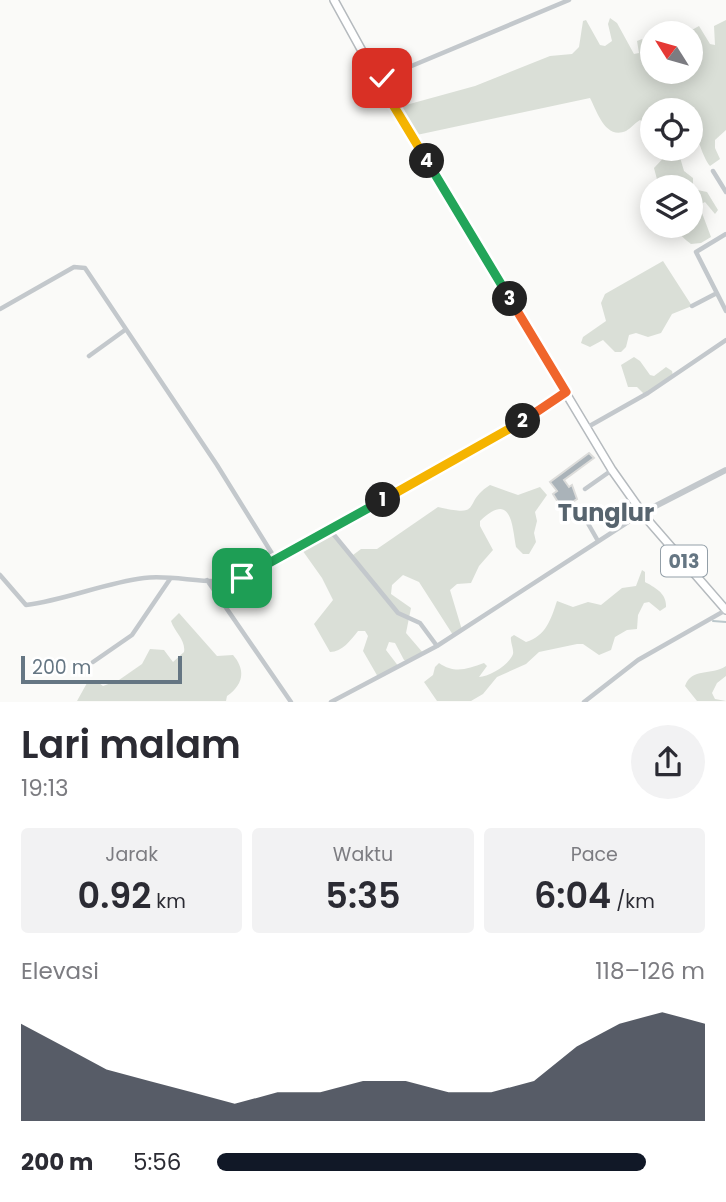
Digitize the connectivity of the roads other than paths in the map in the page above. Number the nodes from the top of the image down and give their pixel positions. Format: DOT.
graph roads {
  1 [pos="334,0"];
  2 [pos="569,0"];
  3 [pos="378,80"];
  4 [pos="713,171"];
  5 [pos="726,192"];
  6 [pos="726,234"];
  7 [pos="717,293"];
  8 [pos="692,306"];
  9 [pos="0,309"];
  10 [pos="726,311"];
  11 [pos="125,330"];
  12 [pos="726,340"];
  13 [pos="89,356"];
  14 [pos="566,392"];
  15 [pos="586,428"];
  16 [pos="612,470"];
  17 [pos="726,470"];
  18 [pos="585,488"];
  19 [pos="642,513"];
  20 [pos="586,520"];
  21 [pos="330,530"];
  22 [pos="598,541"];
  23 [pos="276,560"];
  24 [pos="0,575"];
  25 [pos="170,579"];
  26 [pos="207,580"];
  27 [pos="726,610"];
  28 [pos="437,646"];
  29 [pos="93,663"];
  30 [pos="291,702"];
  31 [pos="331,702"];
  32 [pos="584,702"];
  1 -- 3 [label="main road, 013"];
  2 -- 3 [label="street"];
  3 -- 14 [label="main road, 013"];
  4 -- 5 [label="street"];
  6 -- 7 [label="street"];
  7 -- 8 [label="street"];
  7 -- 10 [label="street"];
  9 -- 11 [label="street"];
  11 -- 13 [label="street"];
  11 -- 23 [label="street"];
  12 -- 15 [label="street"];
  14 -- 15 [label="main road, 013"];
  14 -- 21 [label="street"];
  15 -- 16 [label="main road, 013"];
  16 -- 18 [label="street"];
  16 -- 19 [label="main road, 013"];
  17 -- 19 [label="street"];
  19 -- 22 [label="street"];
  19 -- 27 [label="main road, 013"];
  20 -- 22 [label="street"];
  21 -- 23 [label="street"];
  21 -- 28 [label="street"];
  22 -- 28 [label="street"];
  23 -- 26 [label="street"];
  24 -- 25 [label="street"];
  25 -- 26 [label="street"];
  25 -- 29 [label="street"];
  26 -- 30 [label="street"];
  27 -- 32 [label="street"];
  28 -- 31 [label="street"];
}
